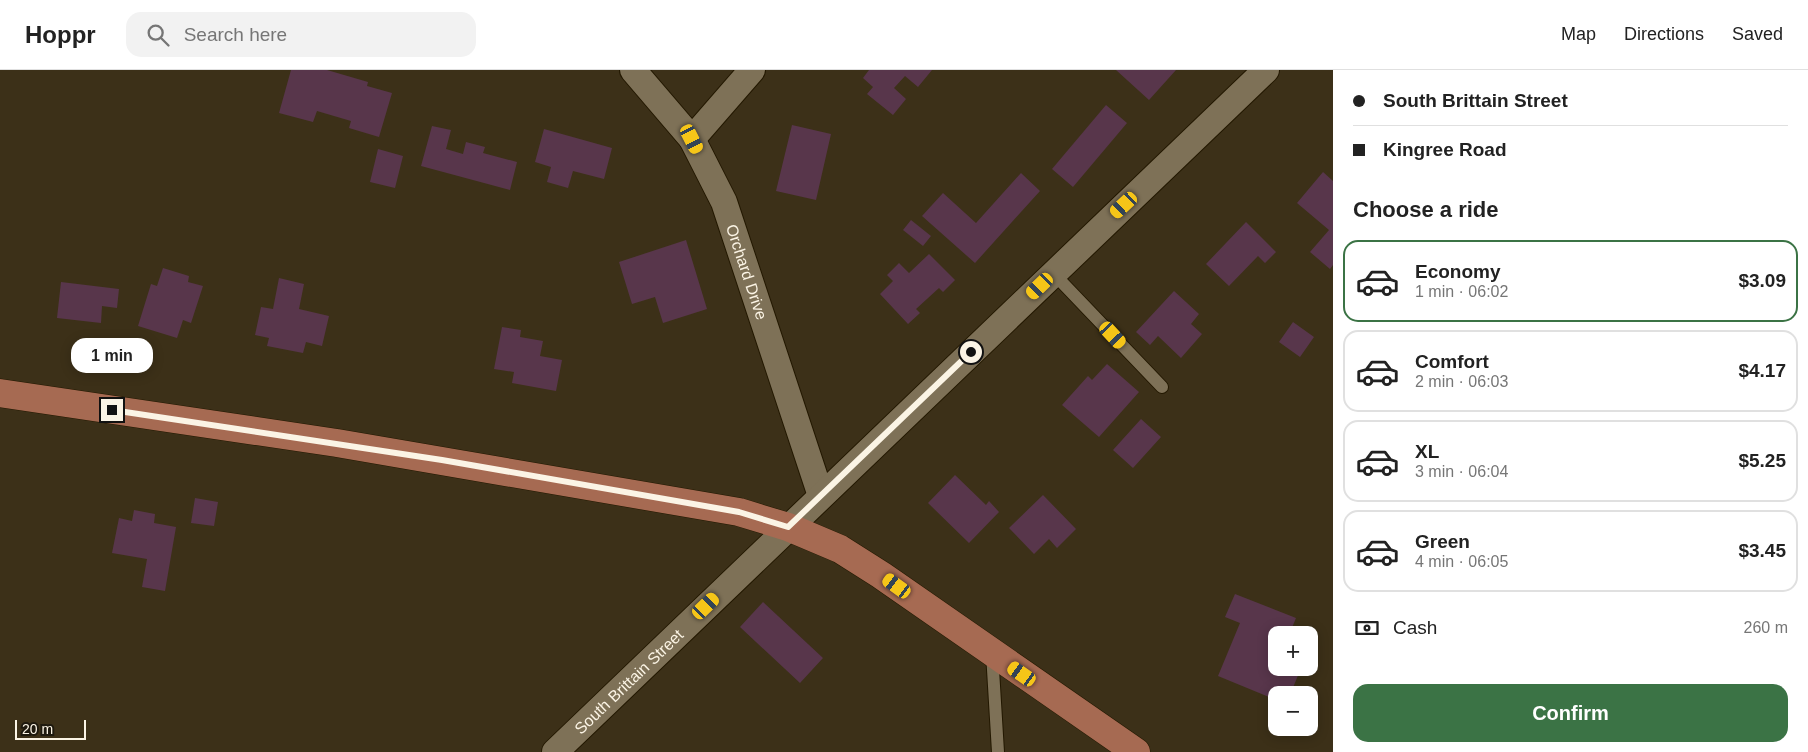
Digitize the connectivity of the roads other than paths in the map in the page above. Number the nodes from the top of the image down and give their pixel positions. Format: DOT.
graph roads {
  1 [pos="633,70"];
  2 [pos="752,70"];
  3 [pos="1266,70"];
  4 [pos="692,139"];
  5 [pos="1054,273"];
  6 [pos="1162,386"];
  7 [pos="0,393"];
  8 [pos="821,496"];
  9 [pos="788,527"];
  10 [pos="992,653"];
  11 [pos="555,752"];
  12 [pos="998,752"];
  13 [pos="1136,752"];
  1 -- 4 [label="street, Orchard Drive"];
  2 -- 4 [label="street"];
  3 -- 5 [label="street, South Brittain Street"];
  4 -- 8 [label="street, Orchard Drive"];
  5 -- 6 [label="lane"];
  5 -- 8 [label="street, South Brittain Street"];
  7 -- 9 [label="main road"];
  8 -- 9 [label="street, South Brittain Street"];
  9 -- 10 [label="main road"];
  9 -- 11 [label="street, South Brittain Street"];
  10 -- 12 [label="lane"];
  10 -- 13 [label="main road"];
}
